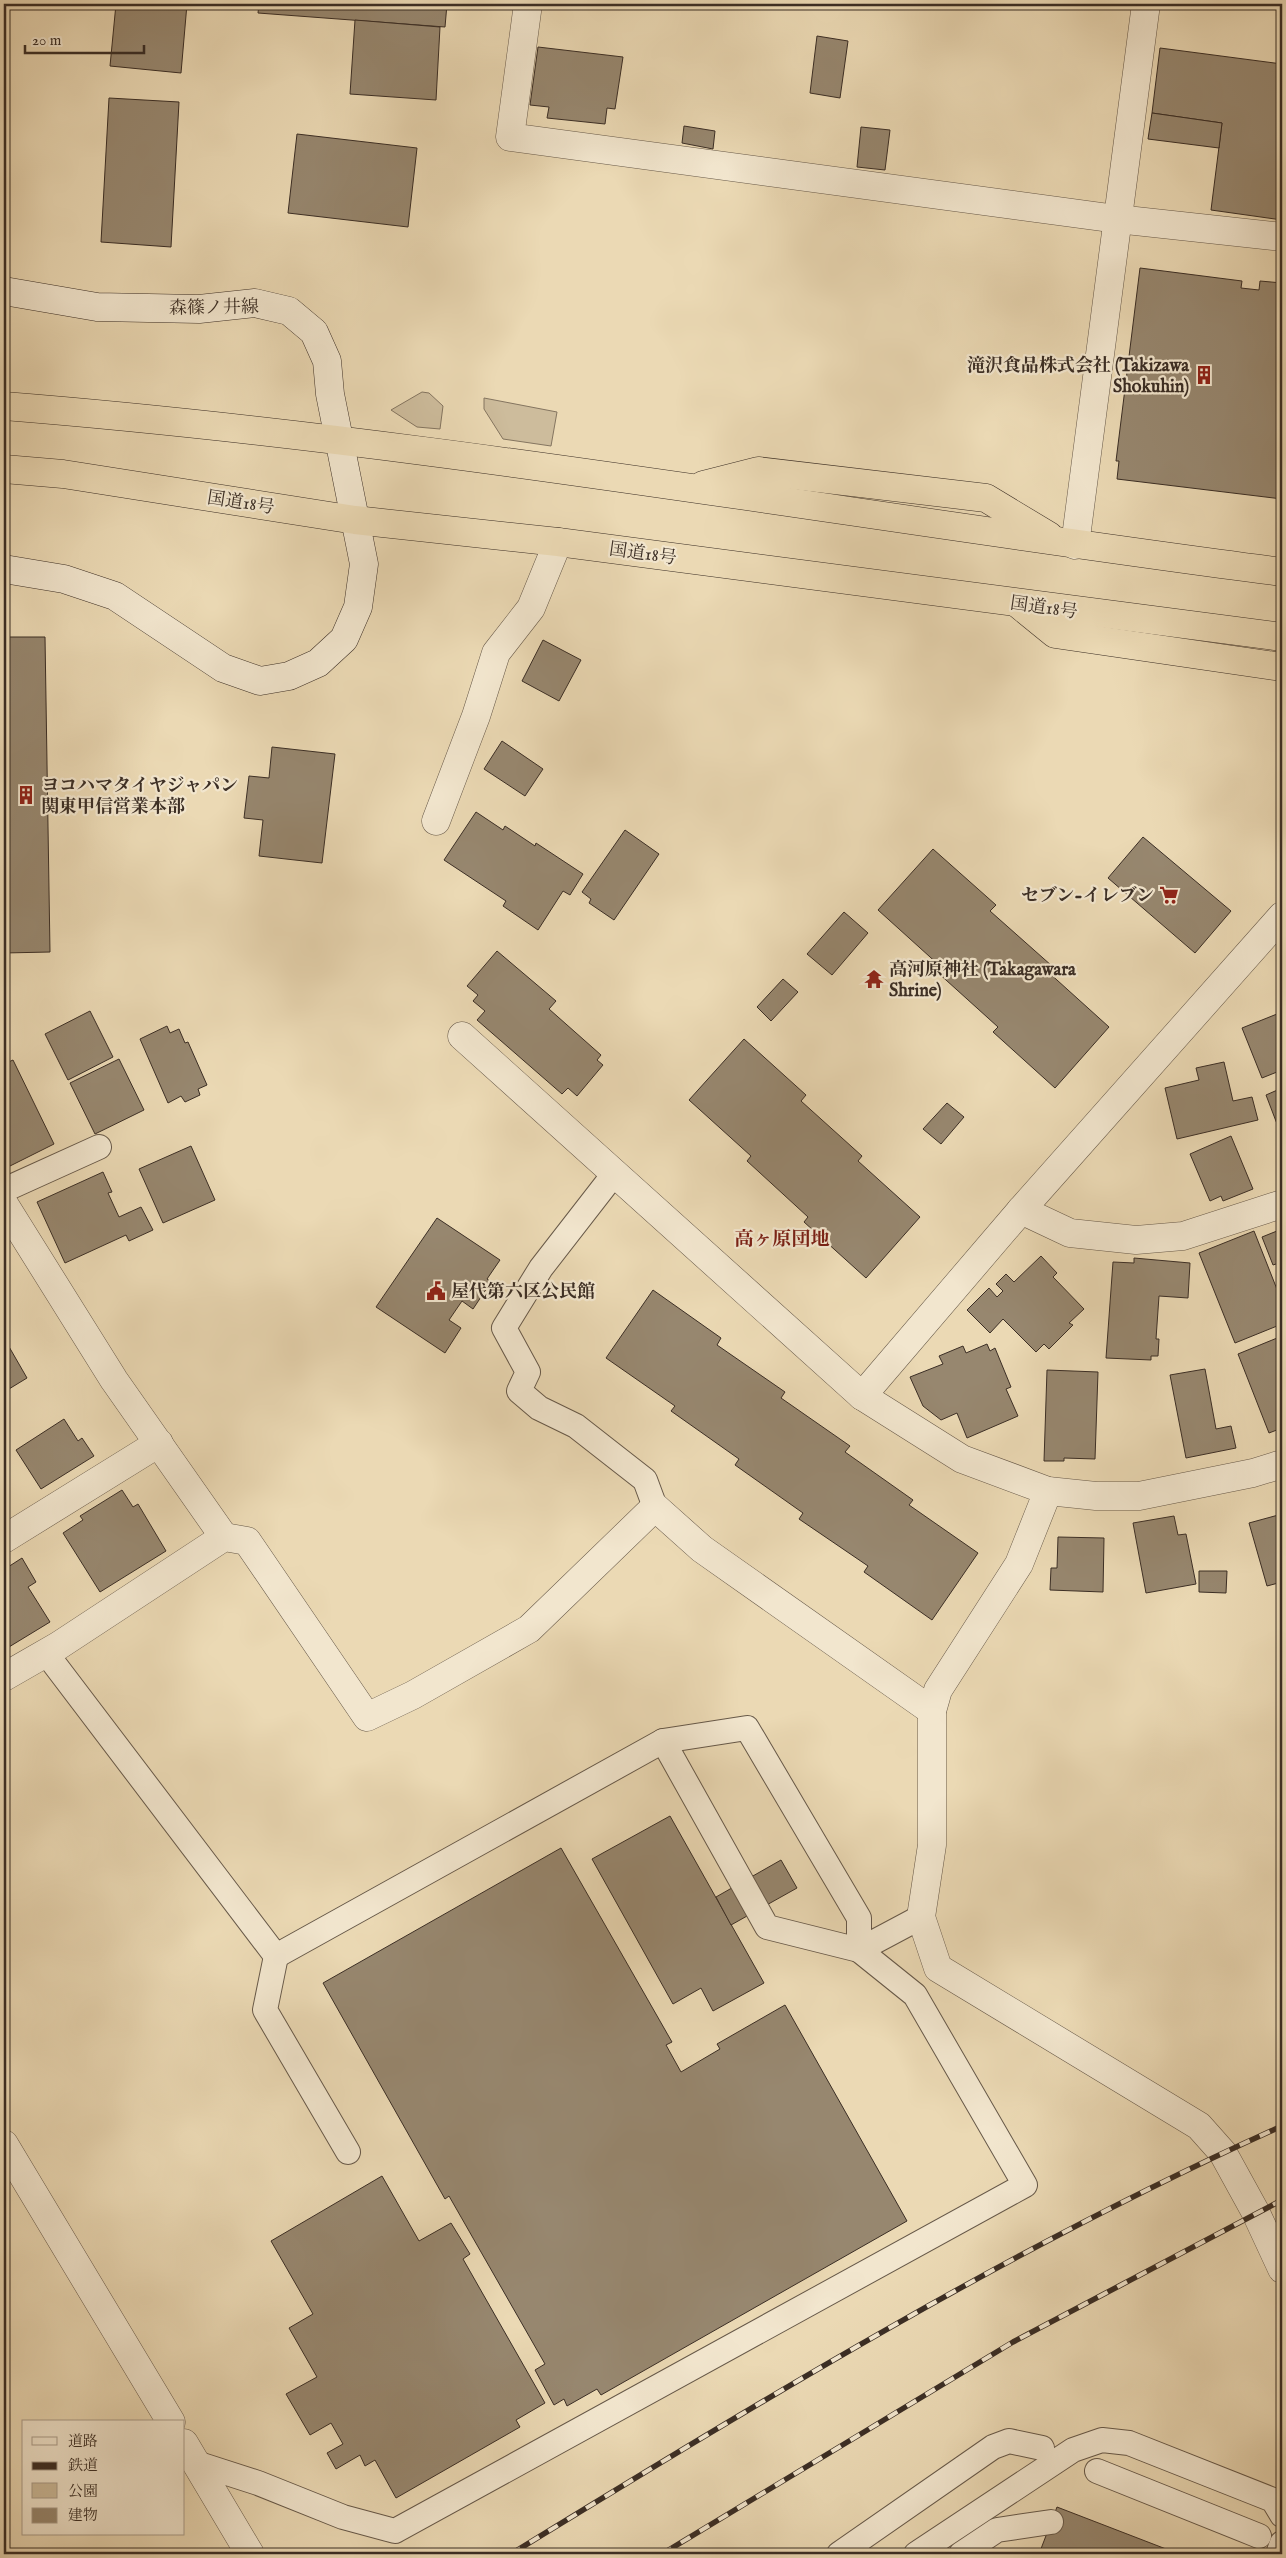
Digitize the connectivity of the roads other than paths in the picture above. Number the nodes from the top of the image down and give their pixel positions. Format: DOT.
graph roads {
  1 [pos="528,4"];
  2 [pos="1146,4"];
  3 [pos="1117,219"];
  4 [pos="1282,237"];
  5 [pos="4,291"];
  6 [pos="4,406"];
  7 [pos="339,440"];
  8 [pos="4,469"];
  9 [pos="355,520"];
  10 [pos="558,542"];
  11 [pos="1067,544"];
  12 [pos="4,569"];
  13 [pos="1282,572"];
  14 [pos="1017,603"];
  15 [pos="1282,637"];
  16 [pos="1282,668"];
  17 [pos="436,821"];
  18 [pos="1282,916"];
  19 [pos="462,1036"];
  20 [pos="99,1147"];
  21 [pos="614,1174"];
  22 [pos="4,1190"];
  23 [pos="4,1204"];
  24 [pos="1282,1204"];
  25 [pos="1021,1210"];
  26 [pos="862,1396"];
  27 [pos="159,1443"];
  28 [pos="1282,1464"];
  29 [pos="1048,1491"];
  30 [pos="655,1507"];
  31 [pos="224,1538"];
  32 [pos="4,1539"];
  33 [pos="46,1653"];
  34 [pos="4,1677"];
  35 [pos="932,1711"];
  36 [pos="662,1741"];
  37 [pos="921,1917"];
  38 [pos="859,1950"];
  39 [pos="276,1956"];
  40 [pos="4,2144"];
  41 [pos="348,2152"];
  42 [pos="1282,2269"];
  43 [pos="170,2420"];
  44 [pos="1042,2448"];
  45 [pos="190,2454"];
  46 [pos="1097,2471"];
  47 [pos="1282,2514"];
  48 [pos="1052,2522"];
  49 [pos="1259,2536"];
  50 [pos="1282,2542"];
  51 [pos="250,2554"];
  52 [pos="839,2554"];
  53 [pos="916,2554"];
  54 [pos="961,2554"];
  55 [pos="1278,2554"];
  1 -- 3 [label="street"];
  2 -- 3 [label="street"];
  3 -- 4 [label="street"];
  3 -- 11 [label="street"];
  5 -- 7 [label="street, 森篠ノ井線"];
  6 -- 7 [label="highway"];
  7 -- 9 [label="street, 森篠ノ井線"];
  7 -- 11 [label="highway"];
  8 -- 9 [label="highway, 国道18号"];
  9 -- 10 [label="highway, 国道18号"];
  9 -- 12 [label="street, 森篠ノ井線"];
  10 -- 14 [label="highway, 国道18号"];
  10 -- 17 [label="street"];
  11 -- 13 [label="highway"];
  14 -- 15 [label="highway, 国道18号"];
  14 -- 16 [label="highway"];
  18 -- 25 [label="street"];
  19 -- 21 [label="street"];
  20 -- 22 [label="lane"];
  21 -- 26 [label="street"];
  21 -- 30 [label="lane"];
  23 -- 27 [label="street"];
  24 -- 25 [label="street"];
  25 -- 26 [label="street"];
  26 -- 29 [label="street"];
  27 -- 31 [label="street"];
  27 -- 32 [label="street"];
  28 -- 29 [label="street"];
  29 -- 35 [label="street"];
  30 -- 31 [label="street"];
  30 -- 35 [label="street"];
  31 -- 33 [label="street"];
  33 -- 34 [label="street"];
  33 -- 39 [label="lane"];
  35 -- 37 [label="street"];
  36 -- 38 [label="lane"];
  36 -- 38 [label="lane"];
  36 -- 39 [label="lane"];
  37 -- 38 [label="lane"];
  37 -- 42 [label="street"];
  38 -- 45 [label="lane"];
  39 -- 41 [label="lane"];
  40 -- 43 [label="street"];
  44 -- 52 [label="lane"];
  45 -- 51 [label="street"];
  46 -- 49 [label="lane"];
  47 -- 53 [label="lane"];
  48 -- 54 [label="lane"];
  50 -- 55 [label="lane"];
}
